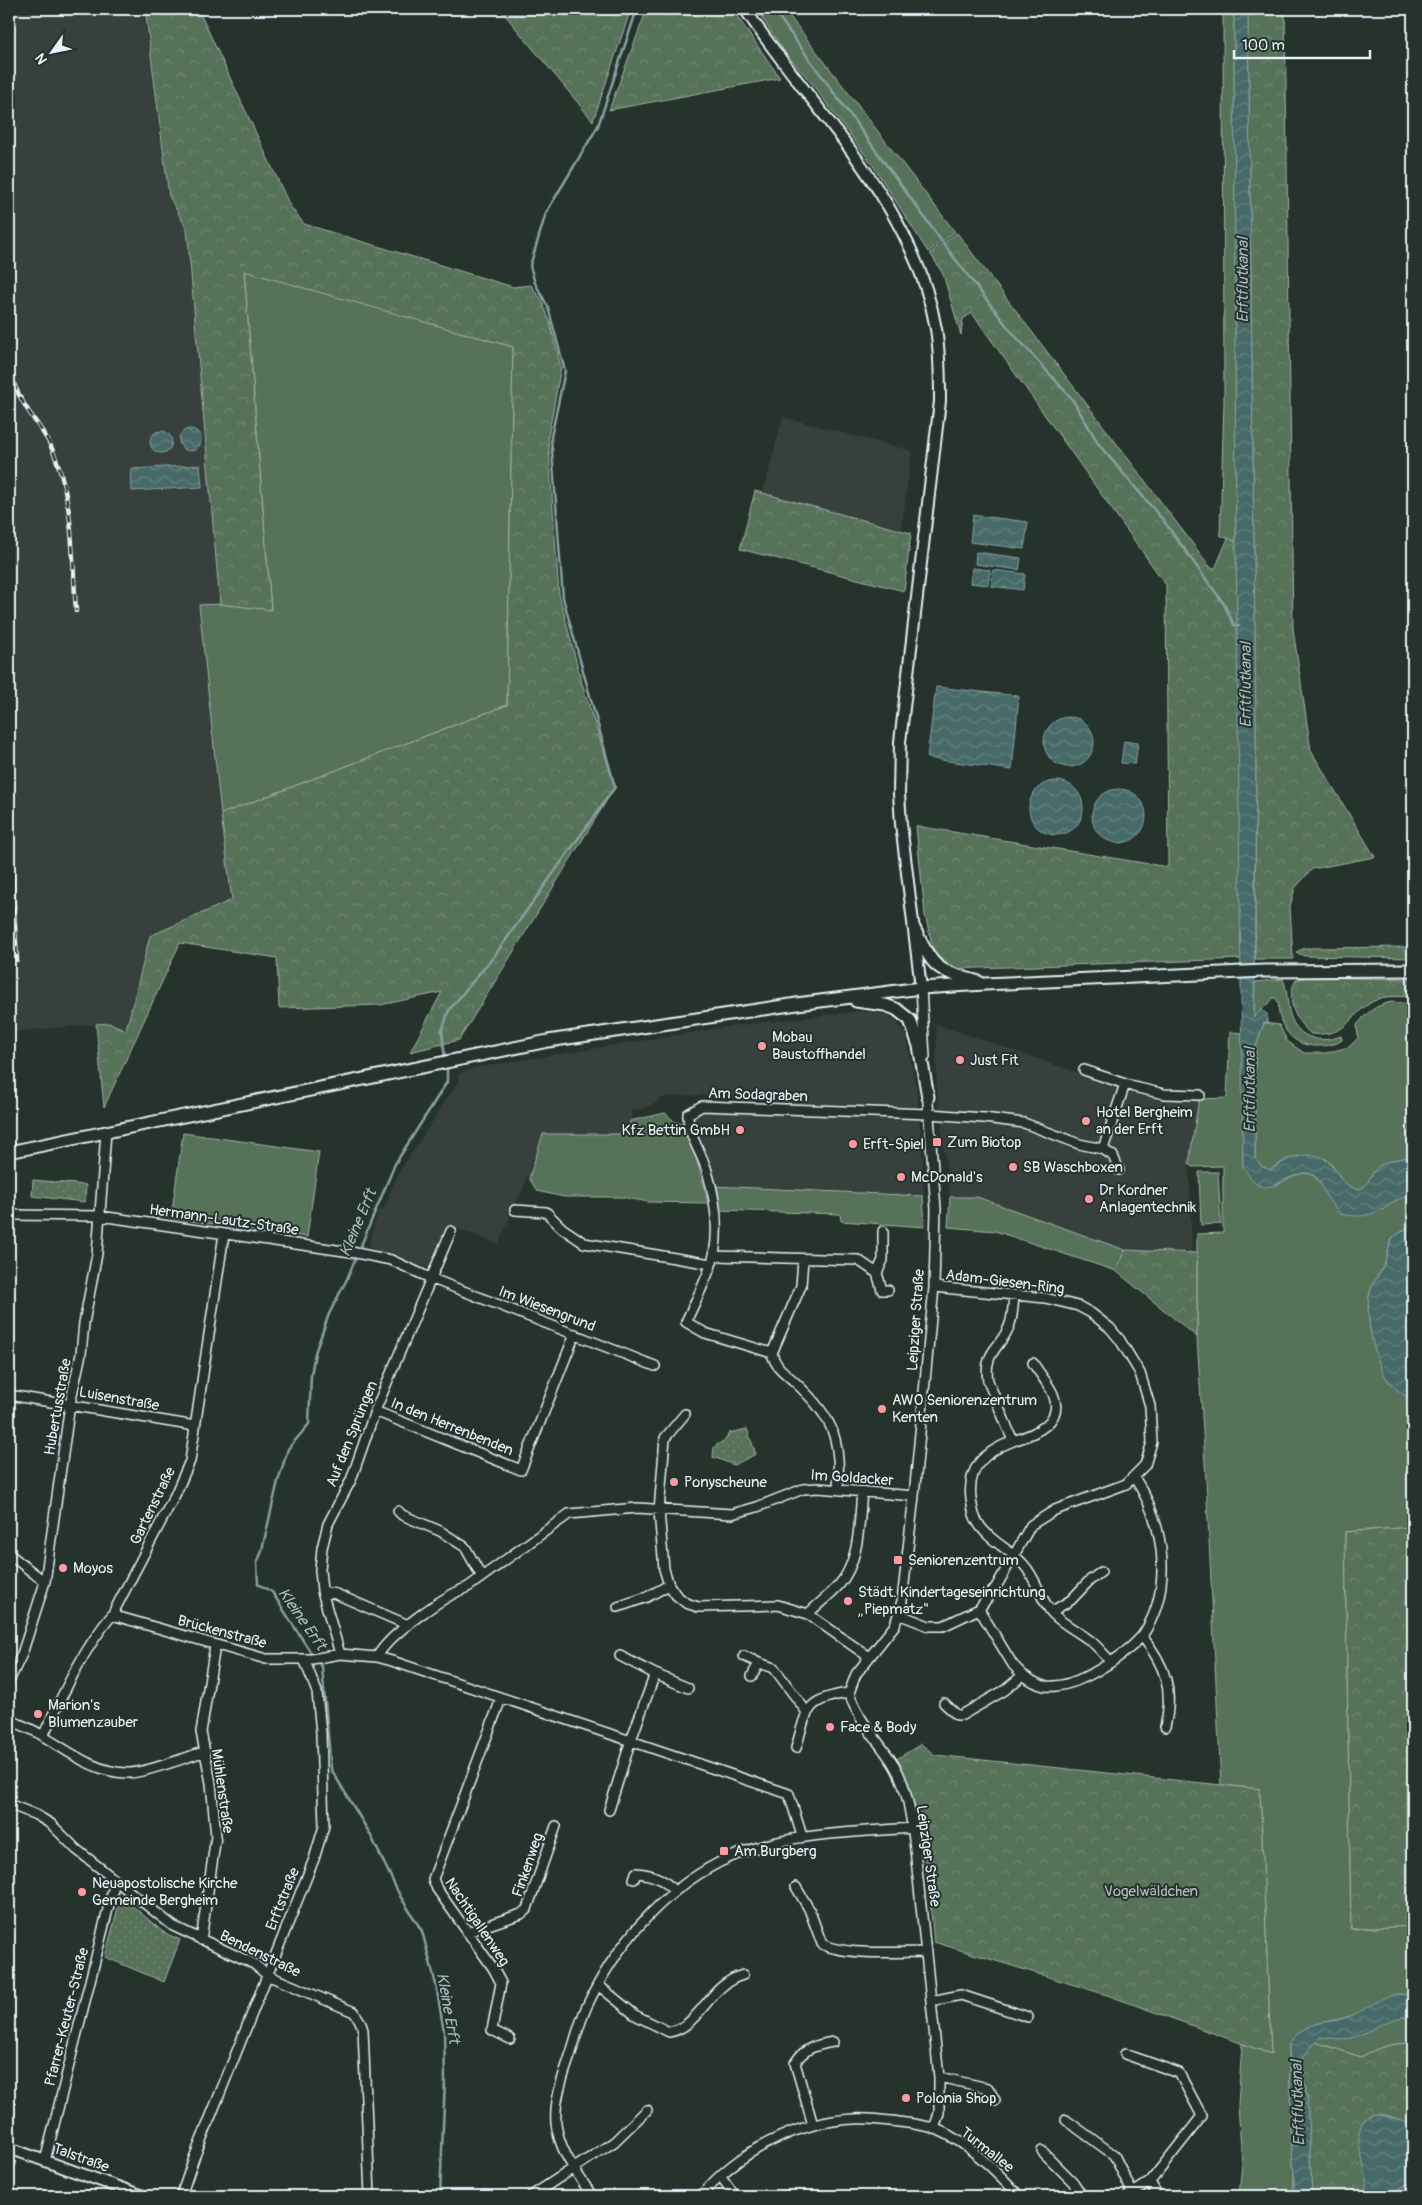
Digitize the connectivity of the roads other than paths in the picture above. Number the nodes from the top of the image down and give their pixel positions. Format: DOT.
graph roads {
  1 [pos="745,9"];
  2 [pos="914,928"];
  3 [pos="1413,970"];
  4 [pos="985,984"];
  5 [pos="921,988"];
  6 [pos="842,999"];
  7 [pos="1084,1070"];
  8 [pos="1125,1084"];
  9 [pos="1200,1095"];
  10 [pos="928,1097"];
  11 [pos="929,1114"];
  12 [pos="106,1132"];
  13 [pos="1103,1148"];
  14 [pos="9,1152"];
  15 [pos="1119,1170"];
  16 [pos="514,1210"];
  17 [pos="9,1214"];
  18 [pos="100,1216"];
  19 [pos="451,1231"];
  20 [pos="883,1231"];
  21 [pos="224,1234"];
  22 [pos="803,1259"];
  23 [pos="712,1260"];
  24 [pos="877,1273"];
  25 [pos="430,1278"];
  26 [pos="934,1287"];
  27 [pos="888,1290"];
  28 [pos="1014,1296"];
  29 [pos="575,1334"];
  30 [pos="772,1352"];
  31 [pos="1033,1364"];
  32 [pos="655,1366"];
  33 [pos="9,1395"];
  34 [pos="70,1404"];
  35 [pos="375,1410"];
  36 [pos="685,1414"];
  37 [pos="195,1426"];
  38 [pos="1014,1441"];
  39 [pos="1134,1477"];
  40 [pos="838,1489"];
  41 [pos="862,1492"];
  42 [pos="914,1496"];
  43 [pos="398,1511"];
  44 [pos="659,1511"];
  45 [pos="9,1554"];
  46 [pos="1013,1555"];
  47 [pos="1101,1572"];
  48 [pos="482,1577"];
  49 [pos="45,1582"];
  50 [pos="669,1585"];
  51 [pos="322,1591"];
  52 [pos="618,1607"];
  53 [pos="979,1609"];
  54 [pos="1052,1612"];
  55 [pos="808,1614"];
  56 [pos="898,1614"];
  57 [pos="112,1615"];
  58 [pos="408,1626"];
  59 [pos="1142,1636"];
  60 [pos="215,1646"];
  61 [pos="340,1654"];
  62 [pos="620,1656"];
  63 [pos="744,1656"];
  64 [pos="377,1657"];
  65 [pos="869,1657"];
  66 [pos="308,1659"];
  67 [pos="1111,1662"];
  68 [pos="760,1663"];
  69 [pos="656,1674"];
  70 [pos="1024,1675"];
  71 [pos="752,1676"];
  72 [pos="9,1681"];
  73 [pos="688,1688"];
  74 [pos="849,1693"];
  75 [pos="501,1699"];
  76 [pos="944,1703"];
  77 [pos="806,1711"];
  78 [pos="9,1719"];
  79 [pos="1165,1727"];
  80 [pos="43,1736"];
  81 [pos="631,1740"];
  82 [pos="796,1748"];
  83 [pos="203,1752"];
  84 [pos="9,1804"];
  85 [pos="609,1810"];
  86 [pos="556,1826"];
  87 [pos="912,1828"];
  88 [pos="802,1836"];
  89 [pos="634,1879"];
  90 [pos="115,1881"];
  91 [pos="796,1887"];
  92 [pos="674,1892"];
  93 [pos="467,1932"];
  94 [pos="201,1940"];
  95 [pos="926,1952"];
  96 [pos="267,1975"];
  97 [pos="743,1975"];
  98 [pos="598,1985"];
  99 [pos="931,2001"];
  100 [pos="1028,2017"];
  101 [pos="510,2039"];
  102 [pos="833,2042"];
  103 [pos="1126,2054"];
  104 [pos="939,2077"];
  105 [pos="995,2100"];
  106 [pos="647,2110"];
  107 [pos="1066,2120"];
  108 [pos="812,2125"];
  109 [pos="934,2129"];
  110 [pos="9,2148"];
  111 [pos="1042,2151"];
  112 [pos="45,2161"];
  113 [pos="573,2169"];
  114 [pos="720,2175"];
  115 [pos="1150,2182"];
  116 [pos="1130,2195"];
  117 [pos="143,2196"];
  118 [pos="181,2196"];
  119 [pos="370,2196"];
  120 [pos="531,2196"];
  121 [pos="592,2196"];
  122 [pos="701,2196"];
  123 [pos="735,2196"];
  124 [pos="1019,2196"];
  125 [pos="1082,2196"];
  126 [pos="1158,2196"];
  1 -- 2 [label="street"];
  2 -- 4 [label="main road"];
  2 -- 5 [label="street"];
  3 -- 4 [label="main road"];
  4 -- 5 [label="main road"];
  5 -- 6 [label="main road"];
  5 -- 10 [label="street, Leipziger Straße"];
  6 -- 10 [label="main road"];
  6 -- 12 [label="main road"];
  7 -- 8 [label="street"];
  8 -- 9 [label="street"];
  8 -- 13 [label="street"];
  10 -- 11 [label="street, Leipziger Straße"];
  11 -- 13 [label="street"];
  11 -- 23 [label="street, Am Sodagraben"];
  11 -- 26 [label="street, Leipziger Straße"];
  12 -- 14 [label="main road"];
  12 -- 18 [label="street, Hubertusstraße"];
  13 -- 15 [label="street"];
  16 -- 23 [label="street"];
  17 -- 18 [label="street, Hermann-Lautz-Straße"];
  18 -- 21 [label="street, Hermann-Lautz-Straße"];
  18 -- 34 [label="street, Hubertusstraße"];
  19 -- 25 [label="street, Auf den Sprüngen"];
  20 -- 24 [label="street"];
  21 -- 25 [label="street, Hermann-Lautz-Straße"];
  21 -- 37 [label="street, Gartenstraße"];
  22 -- 23 [label="street"];
  22 -- 24 [label="street"];
  22 -- 30 [label="street"];
  23 -- 30 [label="street, Am Sodagraben"];
  24 -- 27 [label="street"];
  25 -- 29 [label="street, Im Wiesengrund"];
  25 -- 35 [label="street, Auf den Sprüngen"];
  26 -- 28 [label="street, Adam-Giesen-Ring"];
  26 -- 42 [label="street, Leipziger Straße"];
  28 -- 38 [label="street"];
  28 -- 39 [label="street, Adam-Giesen-Ring"];
  29 -- 32 [label="street, Im Wiesengrund"];
  29 -- 35 [label="street, In den Herrenbenden"];
  30 -- 40 [label="street"];
  31 -- 38 [label="street"];
  33 -- 34 [label="street, Luisenstraße"];
  34 -- 37 [label="street, Luisenstraße"];
  34 -- 49 [label="street, Hubertusstraße"];
  35 -- 51 [label="street, Auf den Sprüngen"];
  36 -- 44 [label="street"];
  37 -- 57 [label="street, Gartenstraße"];
  38 -- 46 [label="street"];
  39 -- 46 [label="street, Adam-Giesen-Ring"];
  39 -- 59 [label="street"];
  40 -- 41 [label="street, Im Goldacker"];
  40 -- 44 [label="street, Im Goldacker"];
  41 -- 42 [label="street, Im Goldacker"];
  41 -- 55 [label="street"];
  42 -- 56 [label="street, Leipziger Straße"];
  43 -- 48 [label="street"];
  44 -- 48 [label="street, Im Goldacker"];
  44 -- 50 [label="street"];
  45 -- 49 [label="street"];
  46 -- 53 [label="street, Adam-Giesen-Ring"];
  46 -- 54 [label="street"];
  47 -- 54 [label="street"];
  48 -- 58 [label="street, Im Goldacker"];
  49 -- 72 [label="street, Hubertusstraße"];
  50 -- 52 [label="street"];
  50 -- 55 [label="street"];
  51 -- 58 [label="street"];
  51 -- 61 [label="street, Auf den Sprüngen"];
  53 -- 56 [label="street, Adam-Giesen-Ring"];
  53 -- 70 [label="street"];
  54 -- 67 [label="street"];
  55 -- 65 [label="street"];
  56 -- 65 [label="street, Leipziger Straße"];
  57 -- 60 [label="street, Brückenstraße"];
  57 -- 80 [label="street, Gartenstraße"];
  58 -- 64 [label="street, Im Goldacker"];
  59 -- 67 [label="street"];
  59 -- 79 [label="street"];
  60 -- 66 [label="street, Brückenstraße"];
  60 -- 83 [label="street, Mühlenstraße"];
  61 -- 64 [label="street"];
  61 -- 66 [label="street, Brückenstraße"];
  62 -- 69 [label="street"];
  63 -- 68 [label="street"];
  64 -- 75 [label="street"];
  65 -- 74 [label="street, Leipziger Straße"];
  66 -- 96 [label="street, Erftstraße"];
  67 -- 70 [label="street"];
  68 -- 71 [label="street"];
  68 -- 77 [label="street"];
  69 -- 73 [label="street"];
  69 -- 81 [label="street"];
  70 -- 76 [label="street"];
  74 -- 77 [label="street"];
  74 -- 87 [label="street, Leipziger Straße"];
  75 -- 81 [label="street"];
  75 -- 93 [label="street, Nachtigallenweg"];
  77 -- 82 [label="street"];
  78 -- 80 [label="street"];
  80 -- 83 [label="street"];
  81 -- 85 [label="street"];
  81 -- 88 [label="street"];
  83 -- 94 [label="street, Mühlenstraße"];
  84 -- 90 [label="street, Bendenstraße"];
  86 -- 93 [label="street, Finkenweg"];
  87 -- 88 [label="street"];
  87 -- 95 [label="street, Leipziger Straße"];
  88 -- 92 [label="street"];
  89 -- 92 [label="street"];
  90 -- 94 [label="street, Bendenstraße"];
  90 -- 112 [label="street, Pfarrer-Keuter-Straße"];
  91 -- 95 [label="street"];
  92 -- 98 [label="street"];
  93 -- 101 [label="street, Nachtigallenweg"];
  94 -- 96 [label="street, Bendenstraße"];
  95 -- 99 [label="street, Leipziger Straße"];
  96 -- 118 [label="street, Erftstraße"];
  96 -- 119 [label="street, Bendenstraße"];
  97 -- 98 [label="street"];
  98 -- 113 [label="street"];
  99 -- 100 [label="street"];
  99 -- 104 [label="street, Leipziger Straße"];
  102 -- 108 [label="street"];
  103 -- 115 [label="street"];
  104 -- 105 [label="street"];
  104 -- 109 [label="street, Leipziger Straße"];
  106 -- 113 [label="street"];
  107 -- 116 [label="street"];
  108 -- 109 [label="street, Turmallee"];
  108 -- 114 [label="street, Turmallee"];
  109 -- 124 [label="street, Turmallee"];
  110 -- 112 [label="street, Talstraße"];
  111 -- 125 [label="street"];
  112 -- 117 [label="street, Talstraße"];
  113 -- 120 [label="street"];
  113 -- 121 [label="street"];
  114 -- 122 [label="street, Turmallee"];
  114 -- 123 [label="street"];
  115 -- 116 [label="street"];
  115 -- 126 [label="street"];
}
